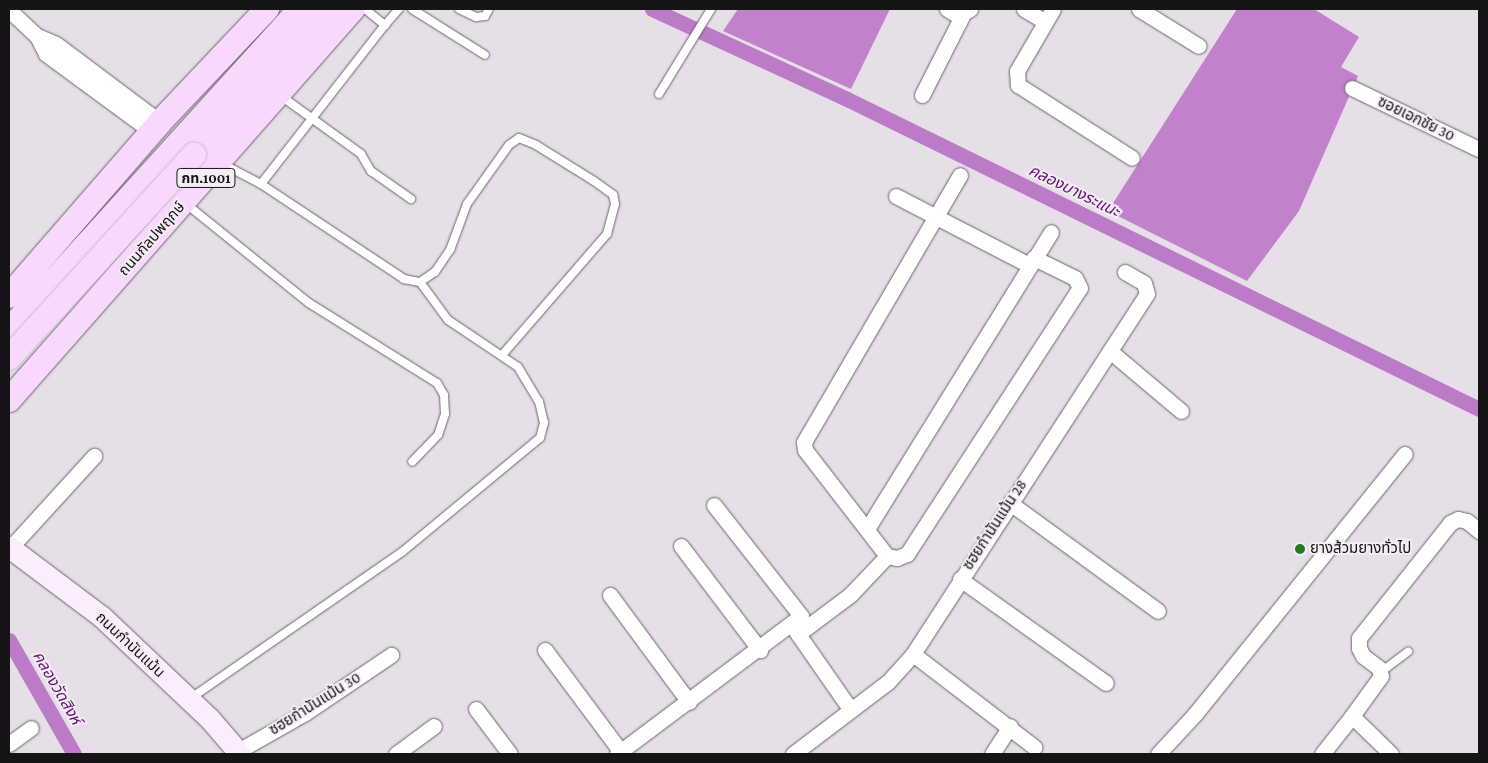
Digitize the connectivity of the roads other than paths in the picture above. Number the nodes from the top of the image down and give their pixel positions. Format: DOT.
graph roads {
  1 [pos="267,9"];
  2 [pos="300,9"];
  3 [pos="326,9"];
  4 [pos="353,9"];
  5 [pos="365,9"];
  6 [pos="399,9"];
  7 [pos="412,9"];
  8 [pos="460,9"];
  9 [pos="489,9"];
  10 [pos="711,9"];
  11 [pos="947,9"];
  12 [pos="1024,9"];
  13 [pos="1053,9"];
  14 [pos="1139,9"];
  15 [pos="9,10"];
  16 [pos="966,12"];
  17 [pos="1044,22"];
  18 [pos="385,25"];
  19 [pos="1199,46"];
  20 [pos="485,55"];
  21 [pos="1352,88"];
  22 [pos="280,94"];
  23 [pos="659,94"];
  24 [pos="922,95"];
  25 [pos="313,119"];
  26 [pos="155,127"];
  27 [pos="187,149"];
  28 [pos="1479,149"];
  29 [pos="1132,158"];
  30 [pos="220,162"];
  31 [pos="960,175"];
  32 [pos="261,184"];
  33 [pos="896,196"];
  34 [pos="411,199"];
  35 [pos="184,202"];
  36 [pos="935,219"];
  37 [pos="1051,232"];
  38 [pos="1032,262"];
  39 [pos="1125,272"];
  40 [pos="420,282"];
  41 [pos="9,296"];
  42 [pos="9,330"];
  43 [pos="58,346"];
  44 [pos="9,350"];
  45 [pos="1110,351"];
  46 [pos="503,354"];
  47 [pos="9,358"];
  48 [pos="9,400"];
  49 [pos="1181,411"];
  50 [pos="1405,454"];
  51 [pos="94,456"];
  52 [pos="412,462"];
  53 [pos="1010,502"];
  54 [pos="714,505"];
  55 [pos="867,528"];
  56 [pos="1479,531"];
  57 [pos="681,546"];
  58 [pos="9,547"];
  59 [pos="887,556"];
  60 [pos="960,580"];
  61 [pos="610,595"];
  62 [pos="1158,611"];
  63 [pos="795,630"];
  64 [pos="545,650"];
  65 [pos="760,650"];
  66 [pos="1408,652"];
  67 [pos="913,654"];
  68 [pos="390,655"];
  69 [pos="1381,672"];
  70 [pos="1106,683"];
  71 [pos="189,700"];
  72 [pos="689,702"];
  73 [pos="476,709"];
  74 [pos="851,710"];
  75 [pos="1352,716"];
  76 [pos="434,726"];
  77 [pos="1010,726"];
  78 [pos="31,728"];
  79 [pos="9,744"];
  80 [pos="1034,747"];
  81 [pos="239,753"];
  82 [pos="619,753"];
  83 [pos="396,754"];
  84 [pos="510,754"];
  85 [pos="793,754"];
  86 [pos="992,754"];
  87 [pos="1158,754"];
  88 [pos="1322,754"];
  89 [pos="1391,754"];
  1 -- 26 [label="main road"];
  2 -- 27 [label="main road, ถนนกัลปพฤกษ์ / กท.1001"];
  3 -- 27 [label="main road, ถนนกัลปพฤกษ์ / กท.1001"];
  4 -- 22 [label="main road, ถนนกัลปพฤกษ์ / กท.1001"];
  5 -- 18 [label="lane"];
  6 -- 18 [label="lane"];
  7 -- 20 [label="lane"];
  8 -- 9 [label="lane"];
  10 -- 23 [label="lane"];
  11 -- 16 [label="street"];
  12 -- 17 [label="street"];
  13 -- 17 [label="street"];
  14 -- 19 [label="street"];
  15 -- 26 [label="street"];
  16 -- 24 [label="street"];
  17 -- 29 [label="street"];
  18 -- 25 [label="lane"];
  21 -- 28 [label="street, ซอยเอกชัย 30"];
  22 -- 25 [label="lane"];
  22 -- 30 [label="main road, ถนนกัลปพฤกษ์ / กท.1001"];
  25 -- 32 [label="lane"];
  25 -- 34 [label="lane"];
  26 -- 41 [label="main road"];
  27 -- 42 [label="main road, ถนนกัลปพฤกษ์ / กท.1001"];
  27 -- 47 [label="main road, ถนนกัลปพฤกษ์ / กท.1001, bridge"];
  30 -- 32 [label="lane"];
  30 -- 35 [label="main road, ถนนกัลปพฤกษ์ / กท.1001"];
  31 -- 36 [label="street"];
  32 -- 40 [label="lane"];
  33 -- 36 [label="street"];
  35 -- 43 [label="main road, ถนนกัลปพฤกษ์ / กท.1001"];
  35 -- 52 [label="lane"];
  36 -- 38 [label="street"];
  36 -- 55 [label="street"];
  37 -- 38 [label="street"];
  38 -- 55 [label="street"];
  38 -- 59 [label="street"];
  39 -- 45 [label="street, ซฮยกำนันแม้น 28"];
  40 -- 46 [label="lane"];
  40 -- 46 [label="lane"];
  43 -- 44 [label="main road"];
  43 -- 48 [label="main road, ถนนกัลปพฤกษ์ / กท.1001"];
  45 -- 49 [label="street"];
  45 -- 53 [label="street, ซฮยกำนันแม้น 28"];
  46 -- 71 [label="lane"];
  50 -- 87 [label="street"];
  51 -- 58 [label="street"];
  53 -- 60 [label="street, ซฮยกำนันแม้น 28"];
  53 -- 62 [label="street"];
  54 -- 63 [label="street"];
  55 -- 59 [label="street"];
  56 -- 69 [label="street"];
  57 -- 65 [label="street"];
  58 -- 71 [label="street, ถนนกำนันแม้น"];
  59 -- 63 [label="street"];
  60 -- 67 [label="street, ซฮยกำนันแม้น 28"];
  60 -- 70 [label="street"];
  61 -- 72 [label="street"];
  63 -- 65 [label="street"];
  63 -- 74 [label="street"];
  64 -- 82 [label="street"];
  65 -- 72 [label="street"];
  66 -- 69 [label="lane"];
  67 -- 74 [label="street, ซฮยกำนันแม้น 28"];
  67 -- 77 [label="street"];
  68 -- 81 [label="street, ซฮยกำนันแม้น 30"];
  69 -- 75 [label="street"];
  71 -- 81 [label="street, ถนนกำนันแม้น"];
  72 -- 82 [label="street"];
  73 -- 84 [label="street"];
  74 -- 85 [label="street, ซฮยกำนันแม้น 28"];
  75 -- 88 [label="street"];
  75 -- 89 [label="street"];
  76 -- 83 [label="street"];
  77 -- 80 [label="street"];
  77 -- 86 [label="street"];
  78 -- 79 [label="street"];
}
